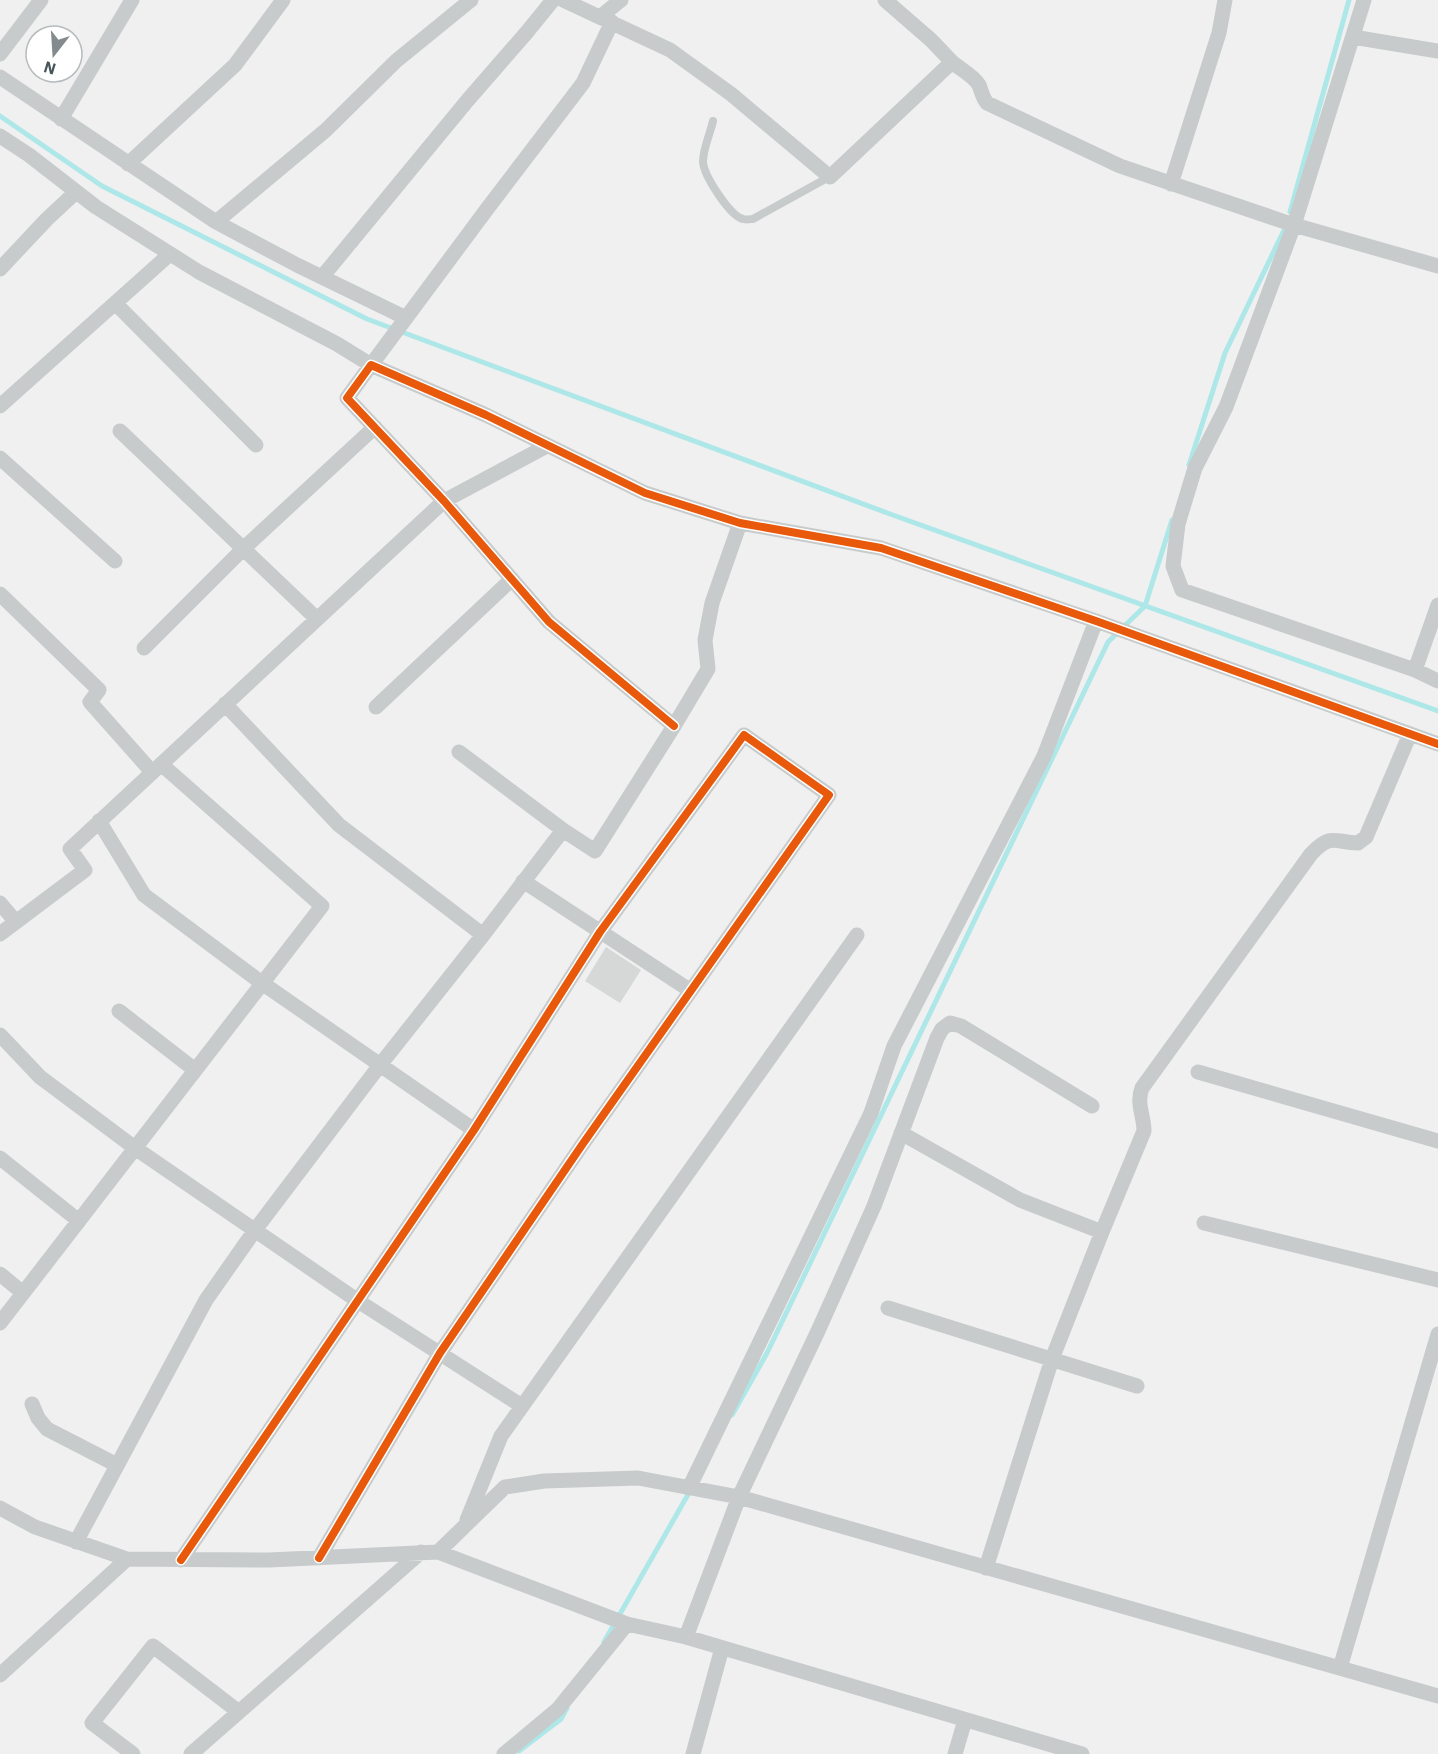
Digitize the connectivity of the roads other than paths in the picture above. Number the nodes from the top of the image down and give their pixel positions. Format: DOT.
graph roads {
  1 [pos="41,0"];
  2 [pos="132,0"];
  3 [pos="283,0"];
  4 [pos="471,0"];
  5 [pos="553,0"];
  6 [pos="563,0"];
  7 [pos="621,0"];
  8 [pos="885,0"];
  9 [pos="1225,0"];
  10 [pos="1364,0"];
  11 [pos="606,20"];
  12 [pos="1353,37"];
  13 [pos="1438,51"];
  14 [pos="0,54"];
  15 [pos="952,62"];
  16 [pos="0,77"];
  17 [pos="60,119"];
  18 [pos="713,121"];
  19 [pos="0,136"];
  20 [pos="128,164"];
  21 [pos="830,177"];
  22 [pos="1171,184"];
  23 [pos="76,192"];
  24 [pos="216,222"];
  25 [pos="1294,225"];
  26 [pos="170,254"];
  27 [pos="1438,266"];
  28 [pos="0,269"];
  29 [pos="322,278"];
  30 [pos="115,303"];
  31 [pos="403,322"];
  32 [pos="371,365"];
  33 [pos="0,406"];
  34 [pos="375,427"];
  35 [pos="120,431"];
  36 [pos="256,445"];
  37 [pos="546,446"];
  38 [pos="0,458"];
  39 [pos="444,501"];
  40 [pos="740,523"];
  41 [pos="244,548"];
  42 [pos="115,561"];
  43 [pos="512,579"];
  44 [pos="0,594"];
  45 [pos="1438,605"];
  46 [pos="316,619"];
  47 [pos="1096,621"];
  48 [pos="144,648"];
  49 [pos="1415,670"];
  50 [pos="1438,681"];
  51 [pos="225,704"];
  52 [pos="376,707"];
  53 [pos="674,726"];
  54 [pos="1410,734"];
  55 [pos="1438,744"];
  56 [pos="459,752"];
  57 [pos="156,768"];
  58 [pos="99,821"];
  59 [pos="562,830"];
  60 [pos="523,882"];
  61 [pos="0,903"];
  62 [pos="16,922"];
  63 [pos="600,932"];
  64 [pos="0,934"];
  65 [pos="483,934"];
  66 [pos="857,935"];
  67 [pos="262,984"];
  68 [pos="691,991"];
  69 [pos="119,1011"];
  70 [pos="0,1035"];
  71 [pos="380,1065"];
  72 [pos="195,1070"];
  73 [pos="1198,1072"];
  74 [pos="1092,1106"];
  75 [pos="474,1130"];
  76 [pos="901,1133"];
  77 [pos="1438,1141"];
  78 [pos="135,1148"];
  79 [pos="0,1158"];
  80 [pos="79,1221"];
  81 [pos="1204,1223"];
  82 [pos="255,1230"];
  83 [pos="1102,1232"];
  84 [pos="0,1274"];
  85 [pos="1438,1280"];
  86 [pos="23,1293"];
  87 [pos="358,1301"];
  88 [pos="888,1308"];
  89 [pos="0,1323"];
  90 [pos="1438,1334"];
  91 [pos="440,1353"];
  92 [pos="1052,1359"];
  93 [pos="1137,1386"];
  94 [pos="32,1404"];
  95 [pos="522,1406"];
  96 [pos="117,1465"];
  97 [pos="688,1488"];
  98 [pos="739,1497"];
  99 [pos="0,1508"];
  100 [pos="465,1525"];
  101 [pos="76,1542"];
  102 [pos="421,1552"];
  103 [pos="438,1552"];
  104 [pos="319,1557"];
  105 [pos="127,1559"];
  106 [pos="181,1560"];
  107 [pos="986,1568"];
  108 [pos="627,1624"];
  109 [pos="686,1637"];
  110 [pos="722,1648"];
  111 [pos="1340,1668"];
  112 [pos="0,1675"];
  113 [pos="1438,1696"];
  114 [pos="239,1712"];
  115 [pos="965,1720"];
  116 [pos="133,1754"];
  117 [pos="191,1754"];
  118 [pos="504,1754"];
  119 [pos="693,1754"];
  120 [pos="955,1754"];
  121 [pos="1082,1754"];
  1 -- 14 [label="street"];
  2 -- 17 [label="street"];
  3 -- 20 [label="street"];
  4 -- 24 [label="street"];
  5 -- 29 [label="street"];
  6 -- 11 [label="street"];
  7 -- 11 [label="street"];
  8 -- 15 [label="street"];
  9 -- 22 [label="street"];
  10 -- 12 [label="street"];
  11 -- 21 [label="street"];
  11 -- 31 [label="street"];
  12 -- 13 [label="street"];
  12 -- 25 [label="street"];
  15 -- 21 [label="street"];
  15 -- 22 [label="street"];
  16 -- 17 [label="street"];
  17 -- 20 [label="street"];
  18 -- 21 [label="lane"];
  19 -- 23 [label="street"];
  20 -- 24 [label="street"];
  22 -- 25 [label="street"];
  23 -- 26 [label="street"];
  23 -- 28 [label="street"];
  24 -- 29 [label="street"];
  25 -- 27 [label="street"];
  25 -- 49 [label="street"];
  26 -- 30 [label="street"];
  26 -- 32 [label="street"];
  29 -- 31 [label="street"];
  30 -- 33 [label="street"];
  30 -- 36 [label="street"];
  31 -- 32 [label="street"];
  32 -- 34 [label="street"];
  32 -- 37 [label="street"];
  34 -- 39 [label="street"];
  34 -- 41 [label="street"];
  35 -- 41 [label="street"];
  37 -- 39 [label="street"];
  37 -- 40 [label="street"];
  38 -- 42 [label="street"];
  39 -- 43 [label="street"];
  39 -- 46 [label="street"];
  40 -- 47 [label="street"];
  40 -- 53 [label="street"];
  41 -- 46 [label="street"];
  41 -- 48 [label="street"];
  43 -- 52 [label="street"];
  43 -- 53 [label="street"];
  44 -- 57 [label="street"];
  45 -- 49 [label="street"];
  46 -- 51 [label="street"];
  47 -- 54 [label="street"];
  47 -- 97 [label="street"];
  49 -- 50 [label="street"];
  51 -- 57 [label="street"];
  51 -- 65 [label="street"];
  53 -- 59 [label="street"];
  54 -- 55 [label="street"];
  54 -- 83 [label="street"];
  56 -- 59 [label="street"];
  57 -- 58 [label="street"];
  57 -- 67 [label="street"];
  58 -- 62 [label="street"];
  58 -- 67 [label="street"];
  59 -- 60 [label="street"];
  60 -- 63 [label="street"];
  60 -- 65 [label="street"];
  61 -- 62 [label="street"];
  62 -- 64 [label="street"];
  63 -- 68 [label="street"];
  63 -- 68 [label="street"];
  63 -- 75 [label="street"];
  65 -- 71 [label="street"];
  66 -- 95 [label="street"];
  67 -- 71 [label="street"];
  67 -- 72 [label="street"];
  68 -- 91 [label="street"];
  69 -- 72 [label="street"];
  70 -- 78 [label="street"];
  71 -- 75 [label="street"];
  71 -- 82 [label="street"];
  72 -- 78 [label="street"];
  73 -- 77 [label="street"];
  74 -- 76 [label="street"];
  75 -- 87 [label="street"];
  76 -- 83 [label="street"];
  76 -- 98 [label="street"];
  78 -- 80 [label="street"];
  78 -- 82 [label="street"];
  79 -- 80 [label="street"];
  80 -- 86 [label="street"];
  81 -- 85 [label="street"];
  82 -- 87 [label="street"];
  82 -- 96 [label="street"];
  83 -- 92 [label="street"];
  84 -- 86 [label="street"];
  86 -- 89 [label="street"];
  87 -- 91 [label="street"];
  87 -- 106 [label="street"];
  88 -- 92 [label="street"];
  90 -- 111 [label="street"];
  91 -- 95 [label="street"];
  91 -- 104 [label="street"];
  92 -- 93 [label="street"];
  92 -- 107 [label="street"];
  94 -- 96 [label="street"];
  95 -- 100 [label="street"];
  96 -- 101 [label="street"];
  97 -- 98 [label="street"];
  97 -- 100 [label="street"];
  98 -- 107 [label="street"];
  98 -- 109 [label="street"];
  99 -- 101 [label="street"];
  100 -- 103 [label="street"];
  101 -- 105 [label="street"];
  102 -- 103 [label="street"];
  102 -- 104 [label="street"];
  102 -- 114 [label="street"];
  103 -- 108 [label="street"];
  104 -- 106 [label="street"];
  105 -- 106 [label="street"];
  105 -- 112 [label="street"];
  107 -- 111 [label="street"];
  108 -- 109 [label="street"];
  108 -- 118 [label="street"];
  109 -- 110 [label="street"];
  110 -- 115 [label="street"];
  110 -- 119 [label="street"];
  111 -- 113 [label="street"];
  114 -- 116 [label="street"];
  114 -- 117 [label="street"];
  115 -- 120 [label="street"];
  115 -- 121 [label="street"];
}
